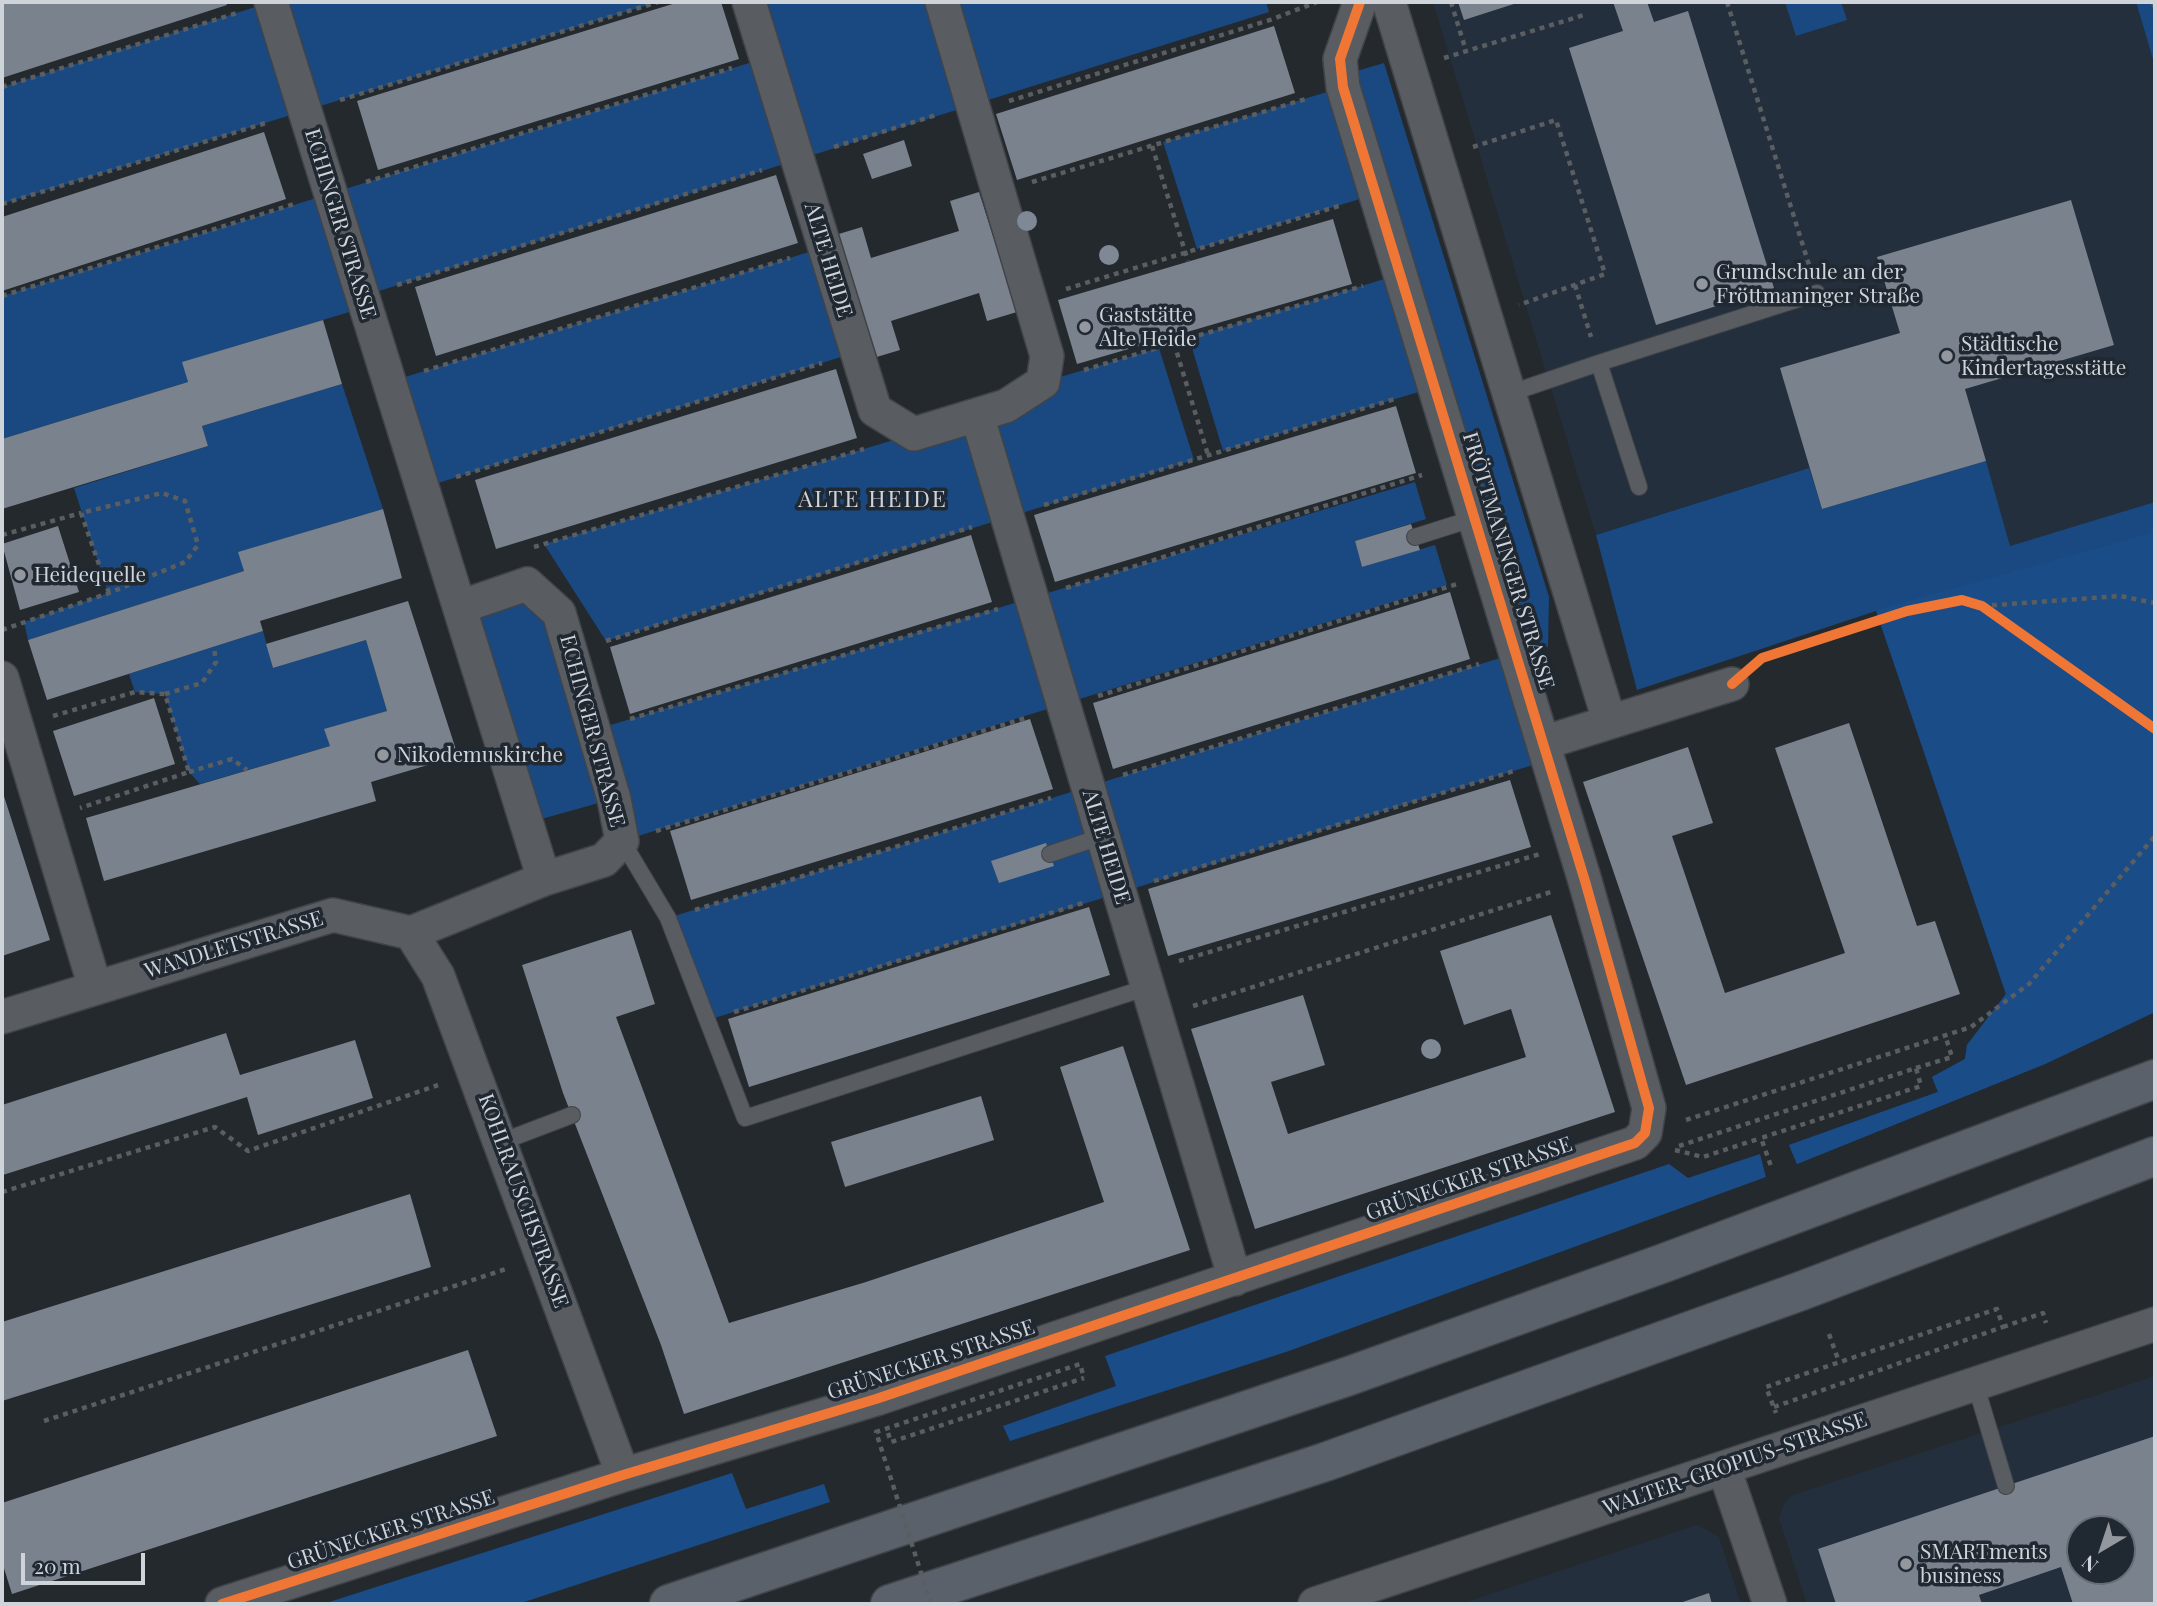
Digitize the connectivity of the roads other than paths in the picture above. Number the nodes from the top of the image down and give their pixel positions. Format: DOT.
graph roads {
  1 [pos="271,2"];
  2 [pos="749,2"];
  3 [pos="942,2"];
  4 [pos="1360,2"];
  5 [pos="1389,2"];
  6 [pos="1817,293"];
  7 [pos="1599,363"];
  8 [pos="1508,394"];
  9 [pos="977,415"];
  10 [pos="1639,487"];
  11 [pos="1475,518"];
  12 [pos="1415,537"];
  13 [pos="460,607"];
  14 [pos="2,678"];
  15 [pos="1732,684"];
  16 [pos="1609,720"];
  17 [pos="1546,751"];
  18 [pos="1103,836"];
  19 [pos="622,841"];
  20 [pos="1050,854"];
  21 [pos="544,879"];
  22 [pos="411,933"];
  23 [pos="95,987"];
  24 [pos="1150,992"];
  25 [pos="2,1017"];
  26 [pos="2155,1079"];
  27 [pos="572,1115"];
  28 [pos="1645,1133"];
  29 [pos="501,1142"];
  30 [pos="2155,1156"];
  31 [pos="1235,1279"];
  32 [pos="2155,1324"];
  33 [pos="1975,1383"];
  34 [pos="1724,1468"];
  35 [pos="624,1475"];
  36 [pos="2006,1486"];
  37 [pos="222,1604"];
  38 [pos="669,1604"];
  39 [pos="890,1604"];
  40 [pos="1315,1604"];
  41 [pos="1770,1604"];
  1 -- 13 [label="street, ECHINGER STRASSE"];
  2 -- 9 [label="street, ALTE HEIDE"];
  3 -- 9 [label="street"];
  4 -- 11 [label="street, FRÖTTMANINGER STRASSE"];
  5 -- 8 [label="street"];
  6 -- 7 [label="lane"];
  7 -- 8 [label="lane"];
  7 -- 10 [label="lane"];
  8 -- 16 [label="street"];
  9 -- 18 [label="street, ALTE HEIDE"];
  11 -- 12 [label="lane"];
  11 -- 17 [label="street, FRÖTTMANINGER STRASSE"];
  13 -- 19 [label="street, ECHINGER STRASSE"];
  13 -- 21 [label="street, ECHINGER STRASSE"];
  14 -- 23 [label="street"];
  15 -- 16 [label="street"];
  16 -- 17 [label="street"];
  17 -- 28 [label="street, FRÖTTMANINGER STRASSE"];
  18 -- 20 [label="lane"];
  18 -- 24 [label="street, ALTE HEIDE"];
  19 -- 21 [label="street, ECHINGER STRASSE"];
  19 -- 24 [label="lane"];
  21 -- 22 [label="street"];
  22 -- 23 [label="street, WANDLETSTRASSE"];
  22 -- 29 [label="street, KOHLRAUSCHSTRASSE"];
  23 -- 25 [label="street, WANDLETSTRASSE"];
  24 -- 31 [label="street, ALTE HEIDE"];
  26 -- 38 [label="highway"];
  27 -- 29 [label="lane"];
  28 -- 31 [label="street, GRÜNECKER STRASSE"];
  29 -- 35 [label="street, KOHLRAUSCHSTRASSE"];
  30 -- 39 [label="highway"];
  31 -- 35 [label="street, GRÜNECKER STRASSE"];
  32 -- 33 [label="street, WALTER-GROPIUS-STRASSE"];
  33 -- 34 [label="street, WALTER-GROPIUS-STRASSE"];
  33 -- 36 [label="lane"];
  34 -- 40 [label="street, WALTER-GROPIUS-STRASSE"];
  34 -- 41 [label="street"];
  35 -- 37 [label="street, GRÜNECKER STRASSE"];
}
